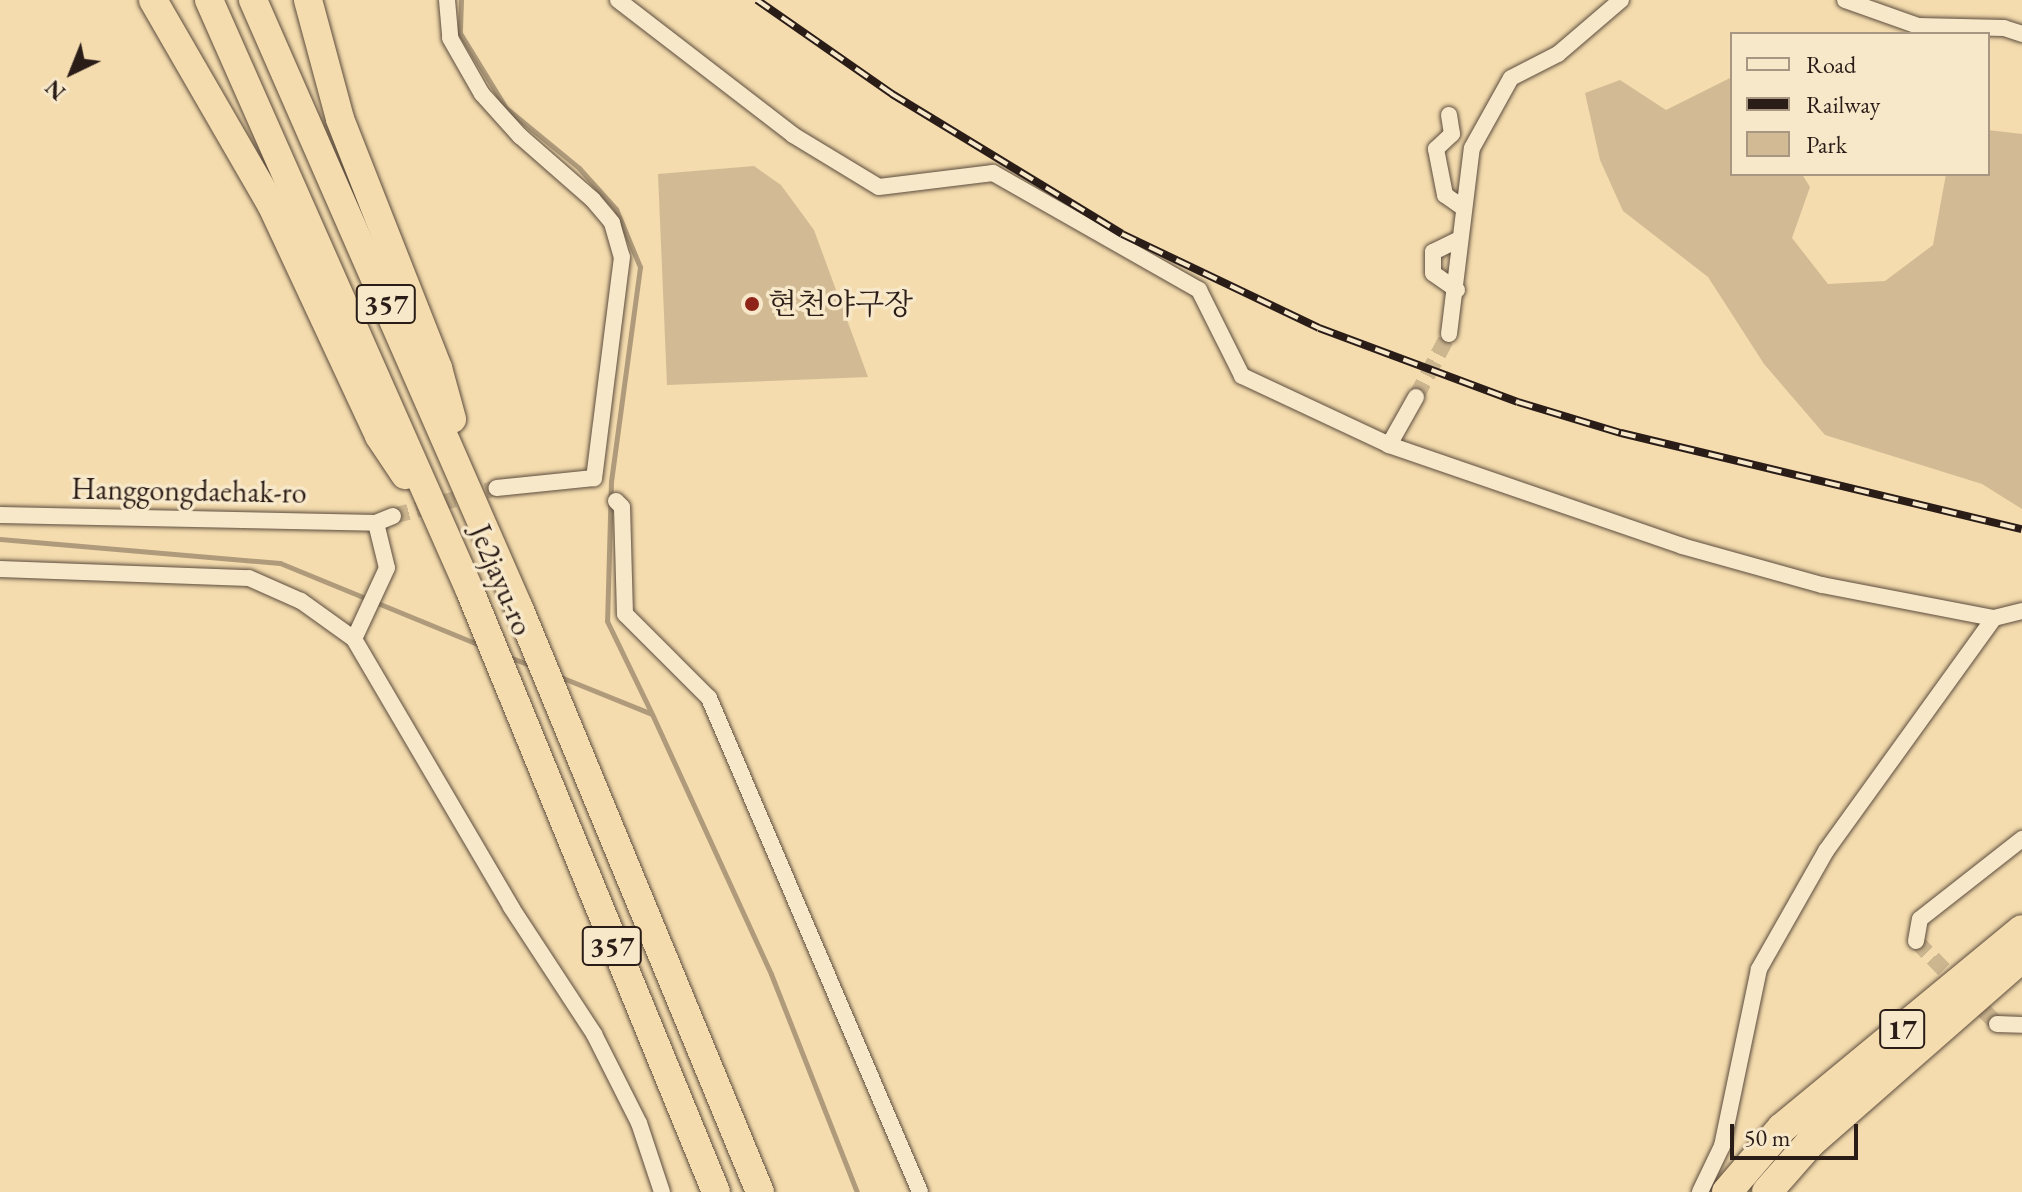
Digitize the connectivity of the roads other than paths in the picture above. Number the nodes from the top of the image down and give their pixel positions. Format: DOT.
graph roads {
  1 [pos="153,0"];
  2 [pos="209,0"];
  3 [pos="253,0"];
  4 [pos="308,0"];
  5 [pos="447,0"];
  6 [pos="618,0"];
  7 [pos="1621,0"];
  8 [pos="1846,0"];
  9 [pos="2022,34"];
  10 [pos="1449,115"];
  11 [pos="1461,206"];
  12 [pos="1458,240"];
  13 [pos="1457,290"];
  14 [pos="1449,334"];
  15 [pos="1416,397"];
  16 [pos="1389,445"];
  17 [pos="497,488"];
  18 [pos="616,501"];
  19 [pos="0,515"];
  20 [pos="393,516"];
  21 [pos="376,523"];
  22 [pos="482,523"];
  23 [pos="445,533"];
  24 [pos="0,569"];
  25 [pos="2022,611"];
  26 [pos="1994,618"];
  27 [pos="354,639"];
  28 [pos="2022,839"];
  29 [pos="2022,930"];
  30 [pos="1916,941"];
  31 [pos="2022,957"];
  32 [pos="1997,1024"];
  33 [pos="2022,1025"];
  34 [pos="662,1192"];
  35 [pos="716,1192"];
  36 [pos="760,1192"];
  37 [pos="920,1192"];
  38 [pos="1700,1192"];
  39 [pos="1727,1192"];
  40 [pos="1767,1192"];
  1 -- 23 [label="highway"];
  2 -- 23 [label="highway, Je2jayu-ro / 357"];
  3 -- 22 [label="highway, Je2jayu-ro / 357"];
  4 -- 22 [label="highway"];
  5 -- 17 [label="street"];
  6 -- 16 [label="street"];
  7 -- 11 [label="street"];
  8 -- 9 [label="street"];
  10 -- 11 [label="street"];
  11 -- 12 [label="street"];
  12 -- 13 [label="street"];
  12 -- 13 [label="street"];
  13 -- 14 [label="street"];
  15 -- 16 [label="street"];
  16 -- 26 [label="street"];
  18 -- 37 [label="street"];
  19 -- 21 [label="street, Hanggongdaehak-ro"];
  20 -- 21 [label="street"];
  21 -- 27 [label="street"];
  22 -- 36 [label="highway, Je2jayu-ro / 357"];
  23 -- 35 [label="highway, Je2jayu-ro / 357"];
  24 -- 27 [label="street"];
  25 -- 26 [label="street"];
  26 -- 38 [label="street"];
  27 -- 34 [label="street"];
  28 -- 30 [label="street"];
  29 -- 39 [label="highway, 17"];
  31 -- 40 [label="highway, 17"];
  32 -- 33 [label="street"];
}
